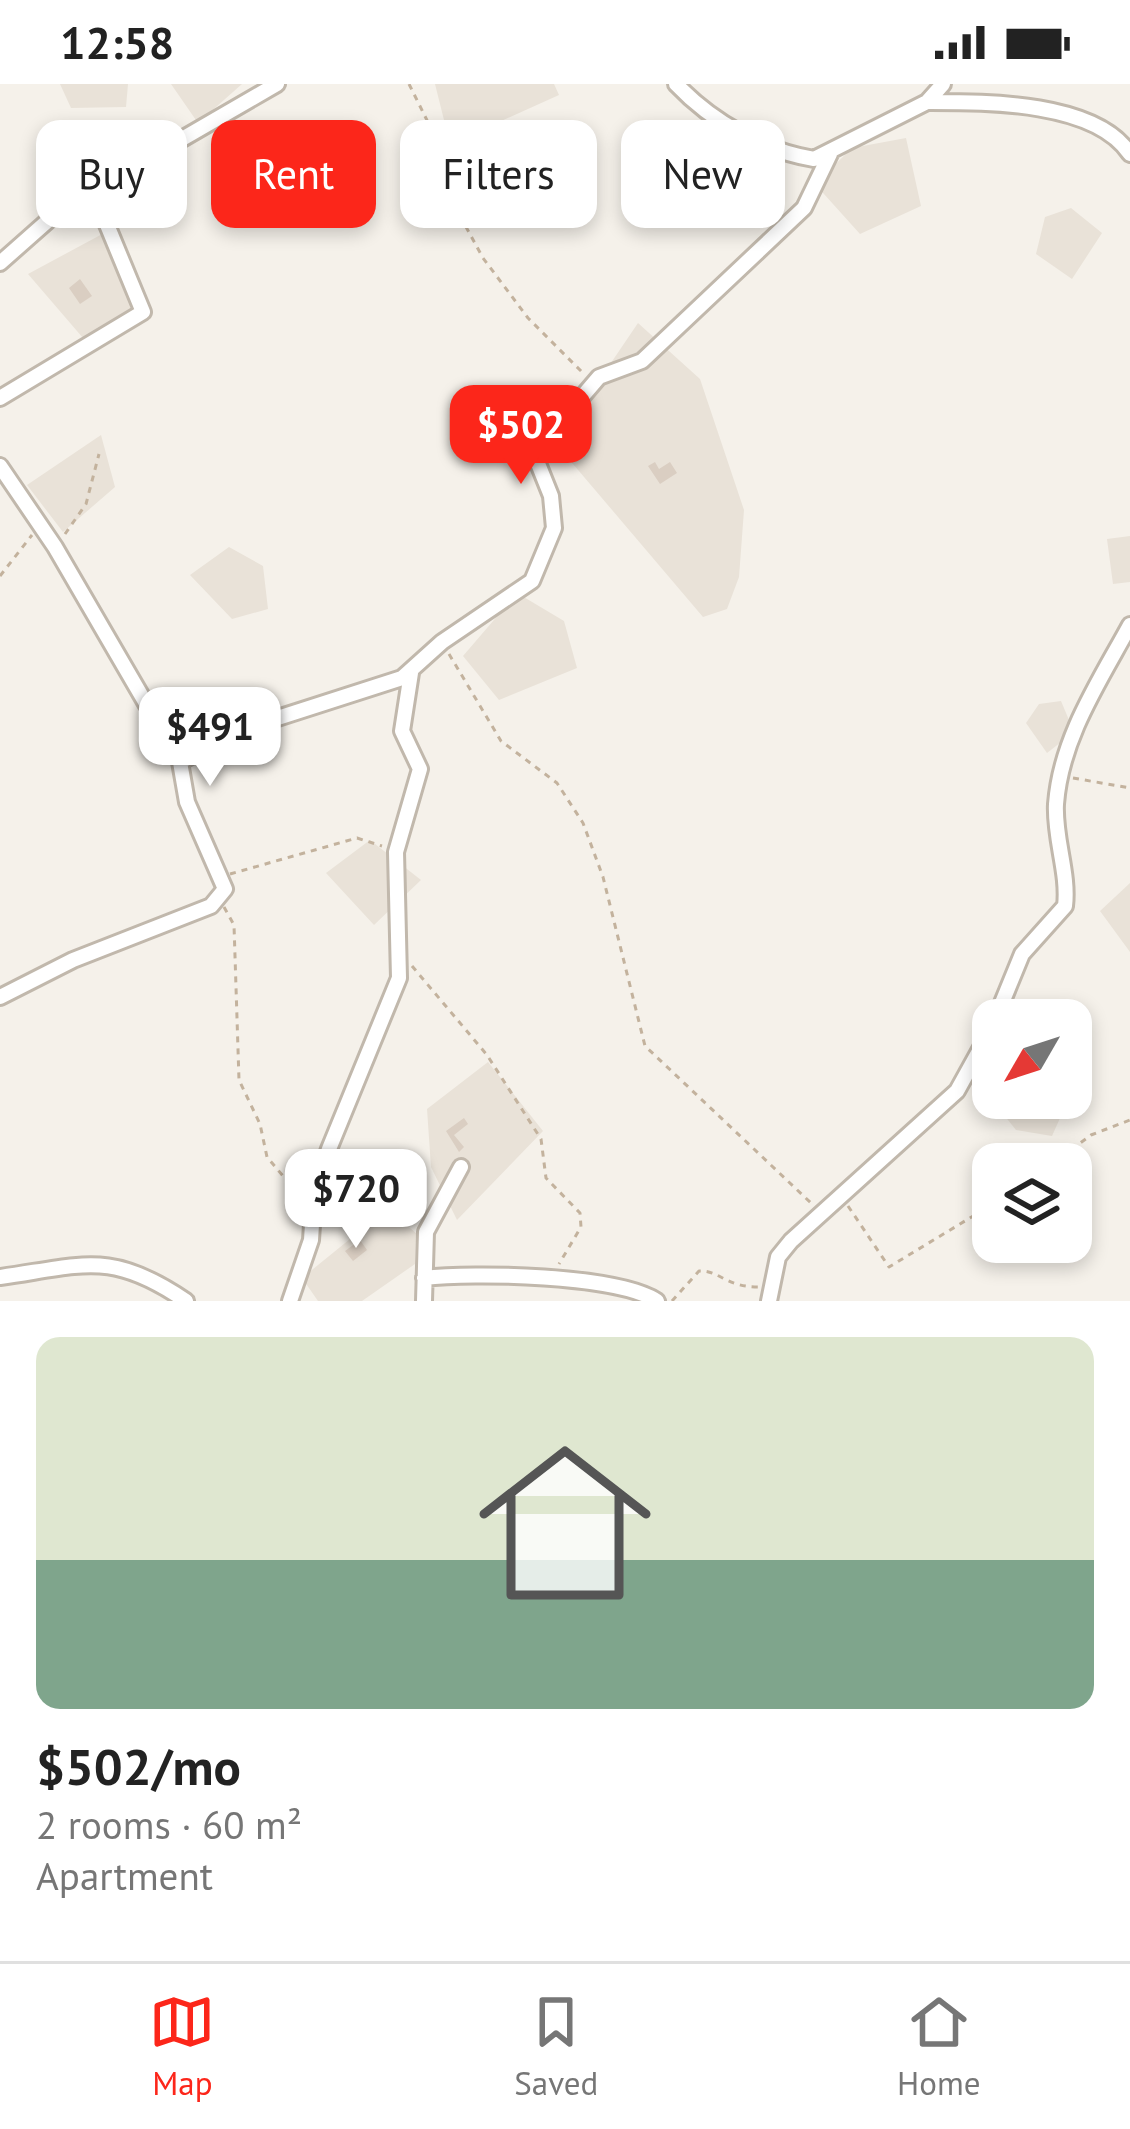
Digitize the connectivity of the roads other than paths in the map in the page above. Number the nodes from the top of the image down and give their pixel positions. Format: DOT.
graph roads {
  1 [pos="278,84"];
  2 [pos="676,84"];
  3 [pos="943,84"];
  4 [pos="927,102"];
  5 [pos="187,136"];
  6 [pos="830,154"];
  7 [pos="1130,154"];
  8 [pos="43,228"];
  9 [pos="109,228"];
  10 [pos="0,263"];
  11 [pos="0,398"];
  12 [pos="0,466"];
  13 [pos="1130,625"];
  14 [pos="411,673"];
  15 [pos="180,762"];
  16 [pos="0,997"];
  17 [pos="1004,999"];
  18 [pos="972,1070"];
  19 [pos="461,1167"];
  20 [pos="0,1277"];
  21 [pos="424,1278"];
  22 [pos="769,1295"];
  23 [pos="291,1296"];
  24 [pos="187,1301"];
  25 [pos="277,1301"];
  26 [pos="424,1301"];
  27 [pos="657,1301"];
  1 -- 5 [label="street"];
  2 -- 6 [label="street"];
  3 -- 4 [label="street"];
  4 -- 6 [label="street"];
  4 -- 7 [label="street"];
  6 -- 14 [label="street"];
  8 -- 10 [label="street"];
  9 -- 11 [label="street"];
  12 -- 15 [label="street"];
  13 -- 17 [label="street"];
  14 -- 15 [label="street"];
  14 -- 23 [label="street"];
  15 -- 16 [label="street"];
  18 -- 22 [label="street"];
  19 -- 21 [label="street"];
  20 -- 24 [label="street"];
  21 -- 26 [label="street"];
  21 -- 27 [label="street"];
  23 -- 25 [label="street"];
}
